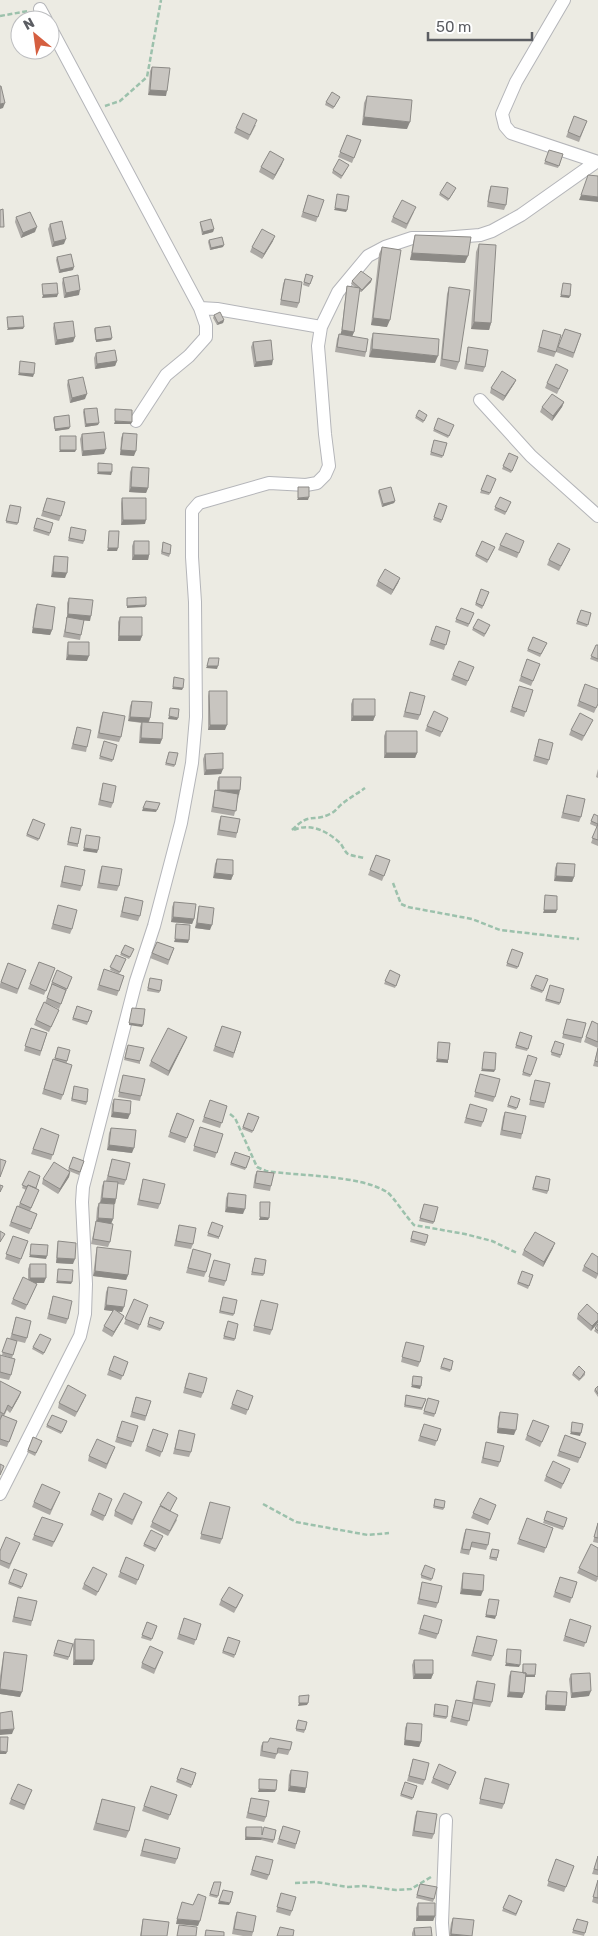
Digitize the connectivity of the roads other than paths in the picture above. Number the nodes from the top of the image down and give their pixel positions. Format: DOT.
graph roads {
  1 [pos="564,0"];
  2 [pos="60,46"];
  3 [pos="597,162"];
  4 [pos="200,308"];
  5 [pos="321,326"];
  6 [pos="480,400"];
  7 [pos="136,421"];
  8 [pos="598,516"];
  9 [pos="0,1494"];
  10 [pos="446,1820"];
  11 [pos="443,1936"];
  1 -- 3 [label="street"];
  2 -- 4 [label="street"];
  3 -- 5 [label="street"];
  4 -- 5 [label="street"];
  4 -- 7 [label="street"];
  5 -- 9 [label="street"];
  6 -- 8 [label="street"];
  10 -- 11 [label="street"];
}
